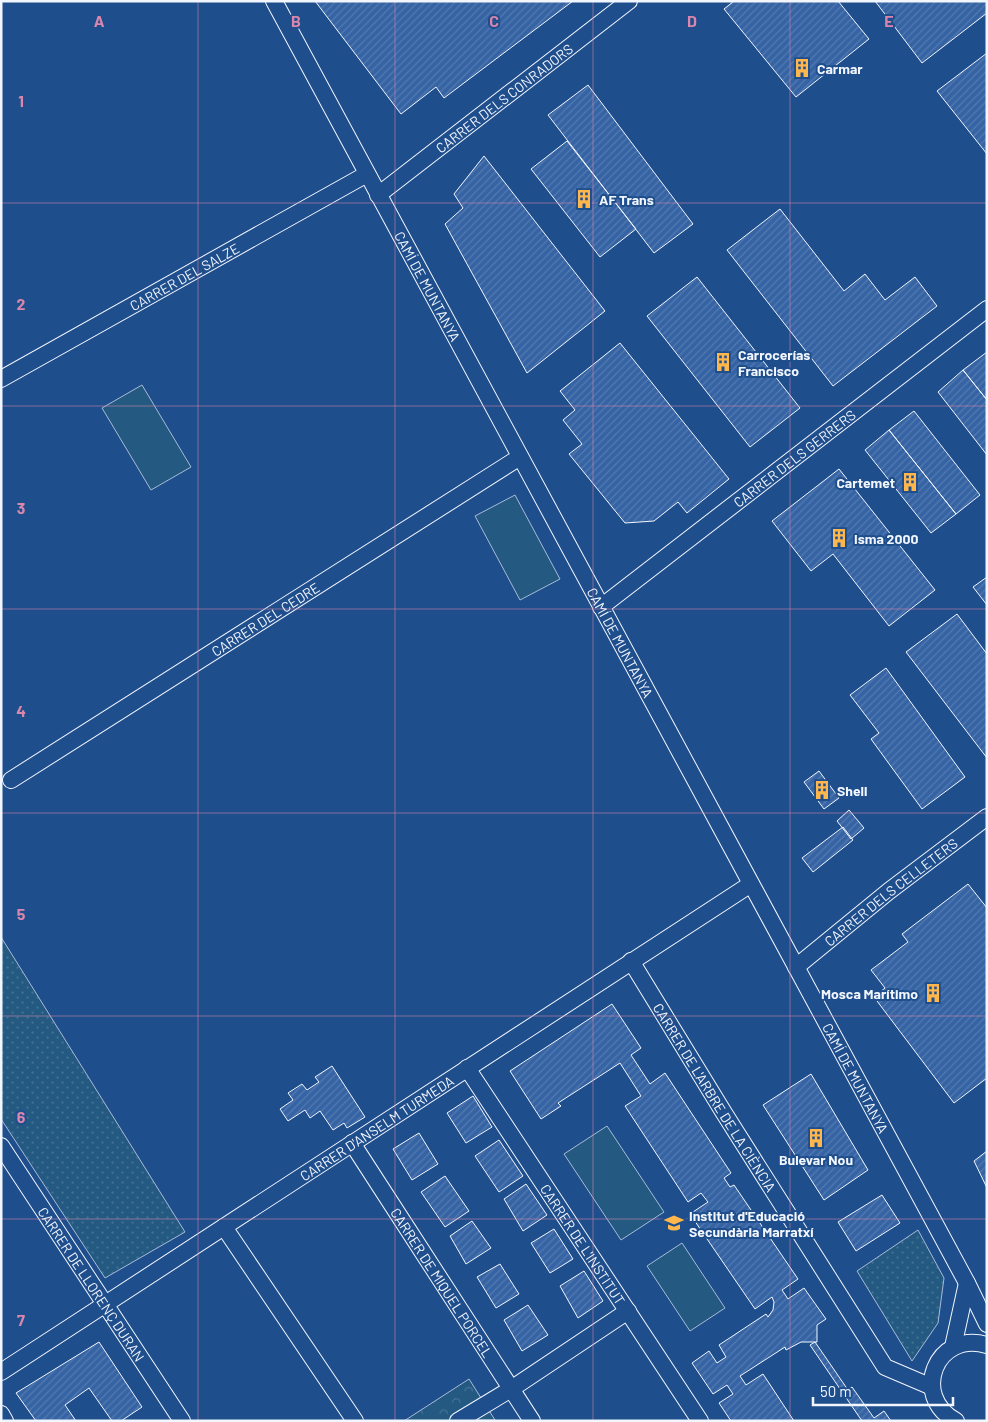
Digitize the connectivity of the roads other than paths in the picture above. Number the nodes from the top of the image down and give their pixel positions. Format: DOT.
graph roads {
  1 [pos="274,1"];
  2 [pos="630,1"];
  3 [pos="367,174"];
  4 [pos="378,195"];
  5 [pos="987,309"];
  6 [pos="1,379"];
  7 [pos="520,457"];
  8 [pos="602,608"];
  9 [pos="11,780"];
  10 [pos="987,817"];
  11 [pos="751,884"];
  12 [pos="631,961"];
  13 [pos="796,967"];
  14 [pos="467,1068"];
  15 [pos="352,1143"];
  16 [pos="1,1146"];
  17 [pos="224,1227"];
  18 [pos="967,1283"];
  19 [pos="106,1304"];
  20 [pos="628,1311"];
  21 [pos="987,1324"];
  22 [pos="987,1345"];
  23 [pos="953,1347"];
  24 [pos="1,1372"];
  25 [pos="932,1387"];
  26 [pos="511,1389"];
  27 [pos="1,1414"];
  28 [pos="6,1421"];
  29 [pos="182,1421"];
  30 [pos="355,1421"];
  31 [pos="458,1421"];
  32 [pos="532,1421"];
  33 [pos="700,1421"];
  34 [pos="956,1421"];
  1 -- 3 [label="street, CAMÍ DE MUNTANYA"];
  2 -- 4 [label="street, CARRER DELS CONRADORS"];
  3 -- 4 [label="street, CAMÍ DE MUNTANYA"];
  3 -- 6 [label="street, CARRER DEL SALZE"];
  4 -- 7 [label="street, CAMÍ DE MUNTANYA"];
  5 -- 8 [label="street, CARRER DELS GERRERS"];
  7 -- 8 [label="street, CAMÍ DE MUNTANYA"];
  7 -- 9 [label="street, CARRER DEL CEDRE"];
  8 -- 11 [label="street, CAMÍ DE MUNTANYA"];
  10 -- 13 [label="street, CARRER DELS CELLETERS"];
  11 -- 12 [label="street, CARRER D'ANSELM TURMEDA"];
  11 -- 13 [label="street, CAMÍ DE MUNTANYA"];
  12 -- 14 [label="street, CARRER D'ANSELM TURMEDA"];
  12 -- 25 [label="street, CARRER DE L'ARBRE DE LA CIÈNCIA"];
  13 -- 18 [label="street, CAMÍ DE MUNTANYA"];
  14 -- 15 [label="street, CARRER D'ANSELM TURMEDA"];
  14 -- 20 [label="street, CARRER DE L'INSTITUT"];
  15 -- 17 [label="street, CARRER D'ANSELM TURMEDA"];
  15 -- 26 [label="street, CARRER DE MIQUEL PORCEL"];
  16 -- 19 [label="street, CARRER DE LLORENÇ DURAN"];
  17 -- 19 [label="street, CARRER D'ANSELM TURMEDA"];
  17 -- 30 [label="street"];
  18 -- 21 [label="street, CAMÍ DE MUNTANYA"];
  18 -- 23 [label="street"];
  19 -- 24 [label="street, CARRER D'ANSELM TURMEDA"];
  19 -- 29 [label="street, CARRER DE LLORENÇ DURAN"];
  20 -- 26 [label="street"];
  20 -- 33 [label="street, CARRER DE L'INSTITUT"];
  22 -- 23 [label="street"];
  23 -- 25 [label="street"];
  25 -- 34 [label="street"];
  26 -- 31 [label="street"];
  26 -- 32 [label="street, CARRER DE MIQUEL PORCEL"];
  27 -- 28 [label="street"];
}
